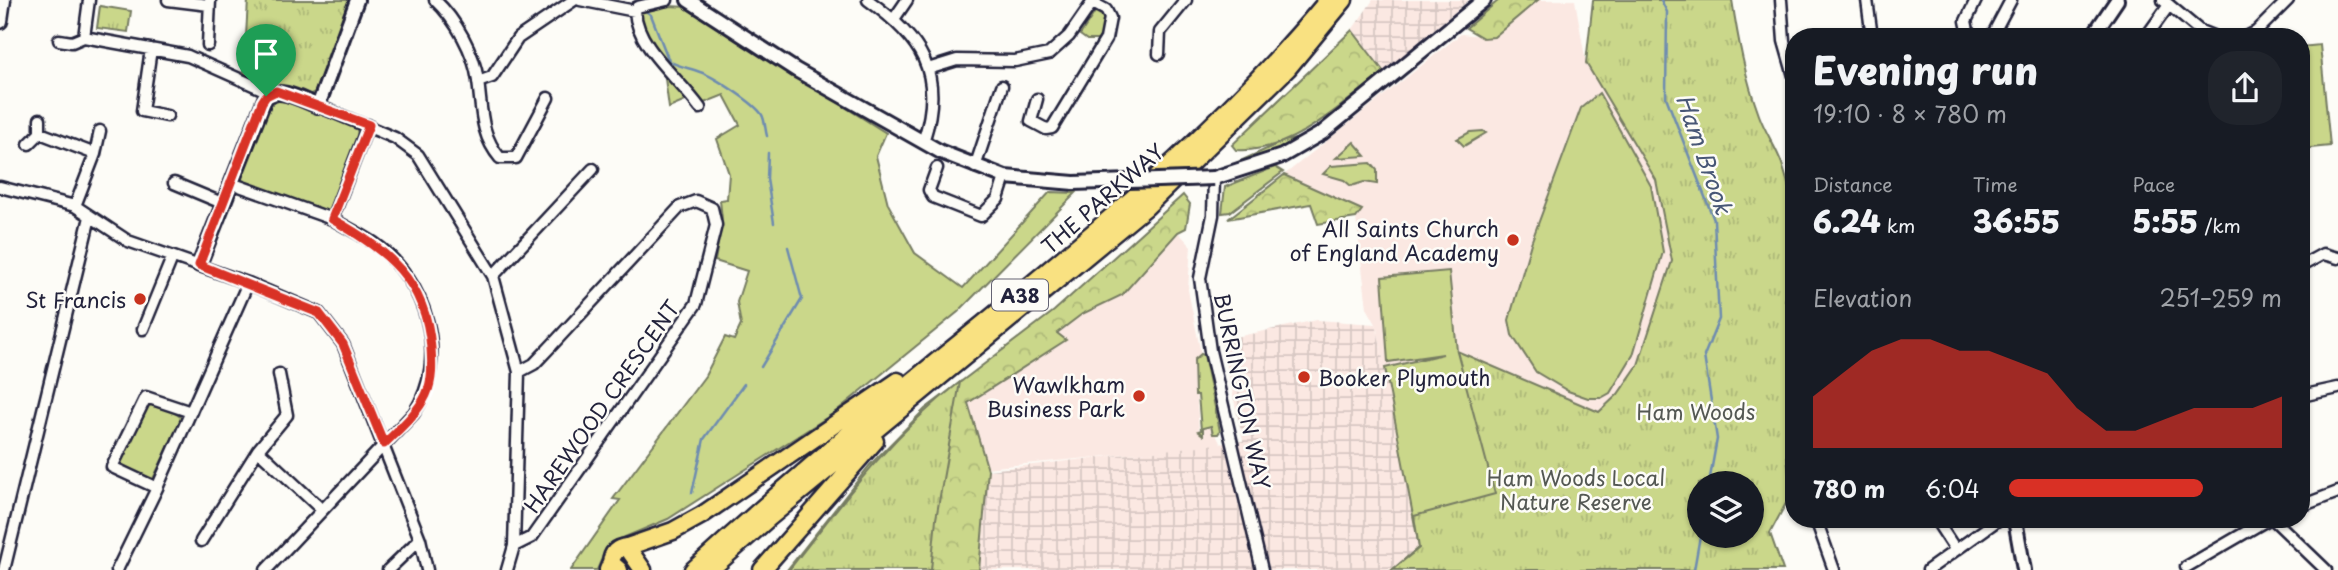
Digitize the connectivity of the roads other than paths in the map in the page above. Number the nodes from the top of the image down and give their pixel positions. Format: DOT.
graph roads {
  1 [pos="3,0"];
  2 [pos="89,0"];
  3 [pos="168,0"];
  4 [pos="357,0"];
  5 [pos="435,0"];
  6 [pos="574,0"];
  7 [pos="580,0"];
  8 [pos="667,0"];
  9 [pos="688,0"];
  10 [pos="868,0"];
  11 [pos="907,0"];
  12 [pos="1186,0"];
  13 [pos="1328,0"];
  14 [pos="1343,0"];
  15 [pos="1484,0"];
  16 [pos="1781,0"];
  17 [pos="1867,0"];
  18 [pos="1976,0"];
  19 [pos="2011,0"];
  20 [pos="2117,0"];
  21 [pos="2287,0"];
  22 [pos="1093,1"];
  23 [pos="2166,2"];
  24 [pos="210,3"];
  25 [pos="636,9"];
  26 [pos="894,19"];
  27 [pos="0,21"];
  28 [pos="1871,28"];
  29 [pos="1968,28"];
  30 [pos="1996,28"];
  31 [pos="2098,28"];
  32 [pos="2151,28"];
  33 [pos="2196,28"];
  34 [pos="2260,28"];
  35 [pos="84,37"];
  36 [pos="59,40"];
  37 [pos="1147,44"];
  38 [pos="1785,44"];
  39 [pos="208,45"];
  40 [pos="151,49"];
  41 [pos="1097,55"];
  42 [pos="1108,62"];
  43 [pos="928,69"];
  44 [pos="478,82"];
  45 [pos="1002,86"];
  46 [pos="271,93"];
  47 [pos="548,98"];
  48 [pos="1037,99"];
  49 [pos="318,106"];
  50 [pos="700,108"];
  51 [pos="167,116"];
  52 [pos="40,119"];
  53 [pos="369,125"];
  54 [pos="100,131"];
  55 [pos="40,132"];
  56 [pos="924,139"];
  57 [pos="29,144"];
  58 [pos="95,154"];
  59 [pos="975,167"];
  60 [pos="937,168"];
  61 [pos="593,169"];
  62 [pos="1005,177"];
  63 [pos="1214,178"];
  64 [pos="174,183"];
  65 [pos="231,183"];
  66 [pos="0,187"];
  67 [pos="222,203"];
  68 [pos="75,206"];
  69 [pos="90,217"];
  70 [pos="332,219"];
  71 [pos="172,258"];
  72 [pos="2338,258"];
  73 [pos="2310,261"];
  74 [pos="199,265"];
  75 [pos="493,276"];
  76 [pos="248,283"];
  77 [pos="143,329"];
  78 [pos="972,332"];
  79 [pos="519,372"];
  80 [pos="279,374"];
  81 [pos="924,388"];
  82 [pos="2338,388"];
  83 [pos="2310,394"];
  84 [pos="191,412"];
  85 [pos="384,444"];
  86 [pos="258,450"];
  87 [pos="157,488"];
  88 [pos="2338,492"];
  89 [pos="2310,503"];
  90 [pos="322,510"];
  91 [pos="1819,528"];
  92 [pos="1941,528"];
  93 [pos="1986,528"];
  94 [pos="2016,528"];
  95 [pos="2253,528"];
  96 [pos="2282,528"];
  97 [pos="420,539"];
  98 [pos="201,541"];
  99 [pos="514,545"];
  100 [pos="626,547"];
  101 [pos="1955,549"];
  102 [pos="2186,567"];
  103 [pos="613,568"];
  104 [pos="4,570"];
  105 [pos="117,570"];
  106 [pos="266,570"];
  107 [pos="388,570"];
  108 [pos="427,570"];
  109 [pos="507,570"];
  110 [pos="643,570"];
  111 [pos="693,570"];
  112 [pos="710,570"];
  113 [pos="762,570"];
  114 [pos="1262,570"];
  115 [pos="1834,570"];
  116 [pos="1928,570"];
  117 [pos="2024,570"];
  118 [pos="2326,570"];
  1 -- 27 [label="main road"];
  2 -- 35 [label="street"];
  3 -- 24 [label="street"];
  4 -- 49 [label="street"];
  5 -- 44 [label="street"];
  6 -- 44 [label="street"];
  7 -- 25 [label="street"];
  8 -- 25 [label="street"];
  9 -- 56 [label="street"];
  10 -- 26 [label="street"];
  11 -- 26 [label="street"];
  12 -- 37 [label="street"];
  13 -- 78 [label="main road, THE PARKWAY / A38"];
  14 -- 81 [label="main road, THE PARKWAY / A38"];
  15 -- 63 [label="street"];
  16 -- 38 [label="street"];
  17 -- 28 [label="street"];
  18 -- 29 [label="street"];
  19 -- 30 [label="street"];
  20 -- 31 [label="street"];
  21 -- 34 [label="street"];
  22 -- 41 [label="street"];
  22 -- 43 [label="street"];
  23 -- 32 [label="street"];
  23 -- 33 [label="street"];
  24 -- 39 [label="street"];
  25 -- 50 [label="street"];
  26 -- 43 [label="street"];
  35 -- 36 [label="street"];
  35 -- 40 [label="street"];
  40 -- 46 [label="street"];
  40 -- 51 [label="street"];
  41 -- 42 [label="street"];
  41 -- 48 [label="street"];
  43 -- 56 [label="street"];
  44 -- 47 [label="street"];
  45 -- 59 [label="street"];
  46 -- 49 [label="street"];
  46 -- 65 [label="street"];
  49 -- 53 [label="street"];
  52 -- 55 [label="street"];
  53 -- 70 [label="street"];
  53 -- 75 [label="street"];
  54 -- 58 [label="street"];
  55 -- 57 [label="street"];
  55 -- 58 [label="street"];
  56 -- 59 [label="street"];
  58 -- 68 [label="street"];
  59 -- 62 [label="street"];
  60 -- 62 [label="street"];
  61 -- 75 [label="street"];
  62 -- 63 [label="street, bridge"];
  63 -- 114 [label="street, BURRINGTON WAY"];
  64 -- 67 [label="street"];
  65 -- 67 [label="street"];
  65 -- 70 [label="street"];
  66 -- 68 [label="street"];
  67 -- 74 [label="street"];
  68 -- 69 [label="street"];
  69 -- 71 [label="street"];
  69 -- 104 [label="street"];
  70 -- 85 [label="street"];
  71 -- 74 [label="street"];
  71 -- 77 [label="street"];
  72 -- 73 [label="street"];
  74 -- 76 [label="street"];
  75 -- 79 [label="street"];
  76 -- 84 [label="street"];
  76 -- 85 [label="street"];
  78 -- 100 [label="main road, A38"];
  78 -- 111 [label="main road, THE PARKWAY / A38"];
  79 -- 99 [label="street"];
  79 -- 99 [label="street, HAREWOOD CRESCENT"];
  80 -- 86 [label="street"];
  81 -- 112 [label="main road, THE PARKWAY / A38"];
  81 -- 113 [label="main road, A38"];
  82 -- 83 [label="street"];
  84 -- 87 [label="street"];
  84 -- 87 [label="street"];
  85 -- 90 [label="street"];
  85 -- 97 [label="street"];
  86 -- 90 [label="street"];
  86 -- 98 [label="street"];
  87 -- 105 [label="street"];
  88 -- 89 [label="street"];
  90 -- 106 [label="street"];
  91 -- 115 [label="street"];
  92 -- 101 [label="street"];
  93 -- 101 [label="street"];
  94 -- 117 [label="street"];
  95 -- 102 [label="street"];
  96 -- 118 [label="street"];
  97 -- 107 [label="street"];
  97 -- 108 [label="street"];
  99 -- 109 [label="street"];
  100 -- 103 [label="main road"];
  100 -- 110 [label="main road"];
  101 -- 116 [label="street"];
}
